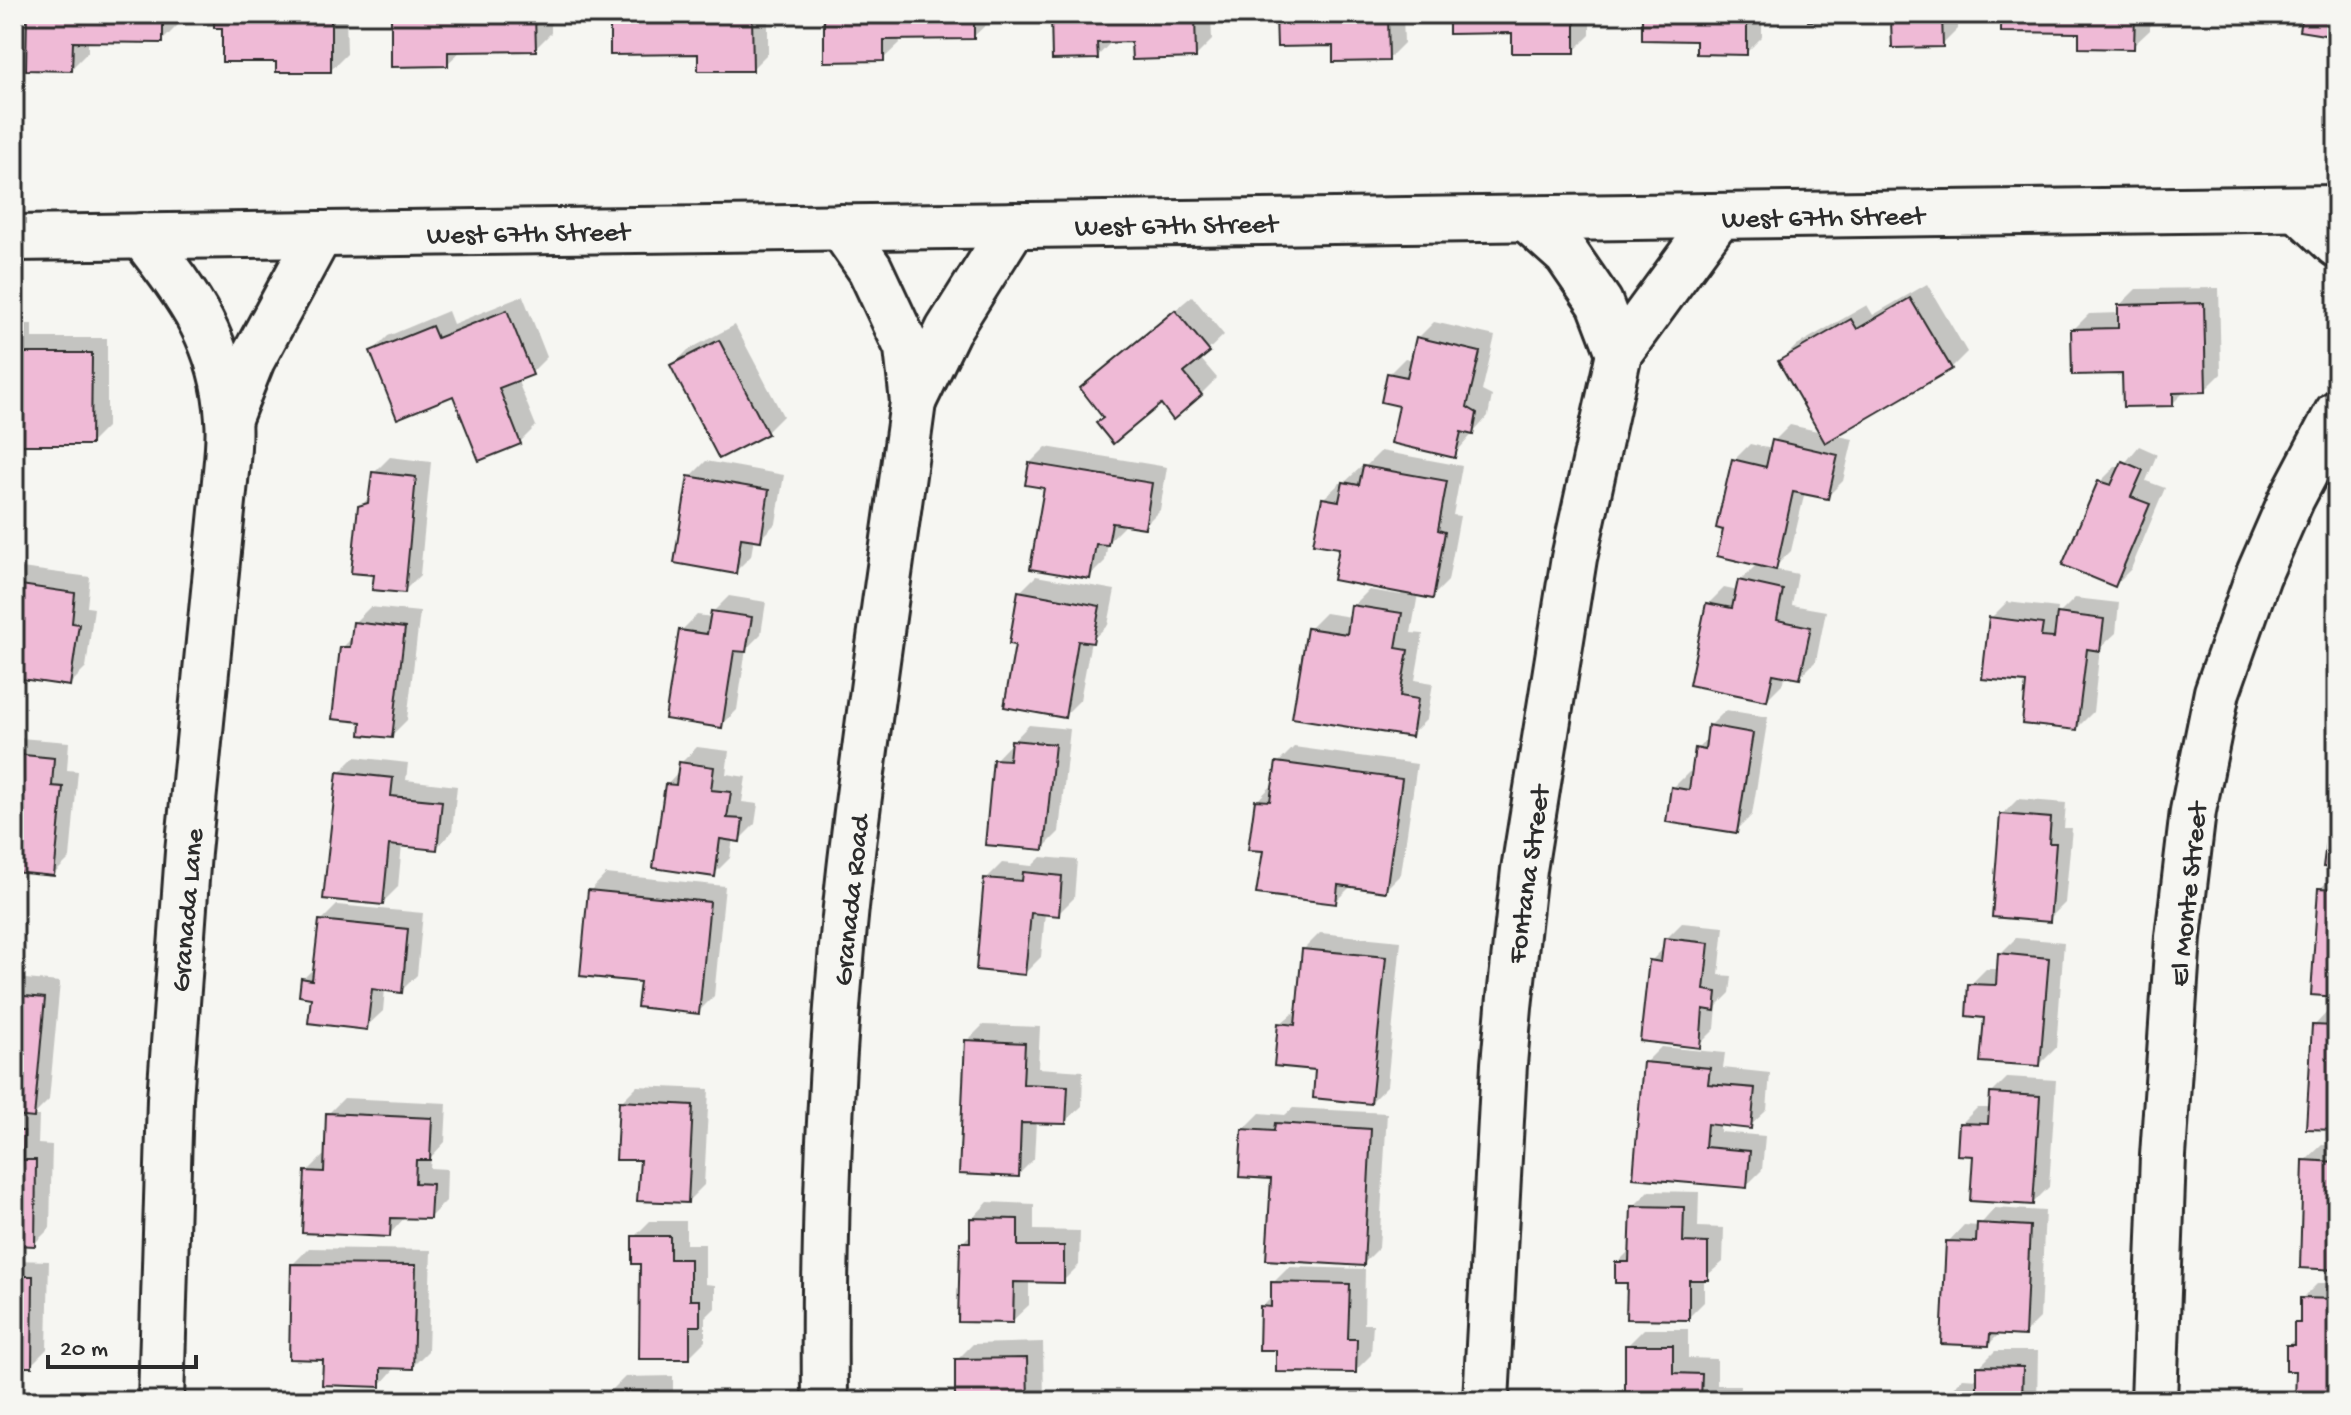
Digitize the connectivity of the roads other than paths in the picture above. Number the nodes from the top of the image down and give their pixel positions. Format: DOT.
graph roads {
  1 [pos="2318,209"];
  2 [pos="1719,216"];
  3 [pos="1527,219"];
  4 [pos="1014,225"];
  5 [pos="841,227"];
  6 [pos="320,234"];
  7 [pos="142,236"];
  8 [pos="14,238"];
  9 [pos="2337,245"];
  10 [pos="1619,353"];
  11 [pos="913,402"];
  12 [pos="2337,413"];
  13 [pos="229,420"];
  14 [pos="161,1401"];
  15 [pos="825,1401"];
  16 [pos="1486,1401"];
  17 [pos="2154,1401"];
  1 -- 2 [label="street, West 67th Street"];
  1 -- 9 [label="street"];
  2 -- 3 [label="street, West 67th Street"];
  2 -- 10 [label="street, Fontana Street"];
  3 -- 4 [label="street, West 67th Street"];
  3 -- 10 [label="street"];
  4 -- 5 [label="street, West 67th Street"];
  4 -- 11 [label="street, Granada Road"];
  5 -- 6 [label="street, West 67th Street"];
  5 -- 11 [label="street, Granada Road"];
  6 -- 7 [label="street, West 67th Street"];
  6 -- 13 [label="street, Granada Lane"];
  7 -- 8 [label="street, West 67th Street"];
  7 -- 13 [label="street, Granada Lane"];
  10 -- 16 [label="street, Fontana Street"];
  11 -- 15 [label="street, Granada Road"];
  12 -- 17 [label="street, El Monte Street"];
  13 -- 14 [label="street, Granada Lane"];
}
